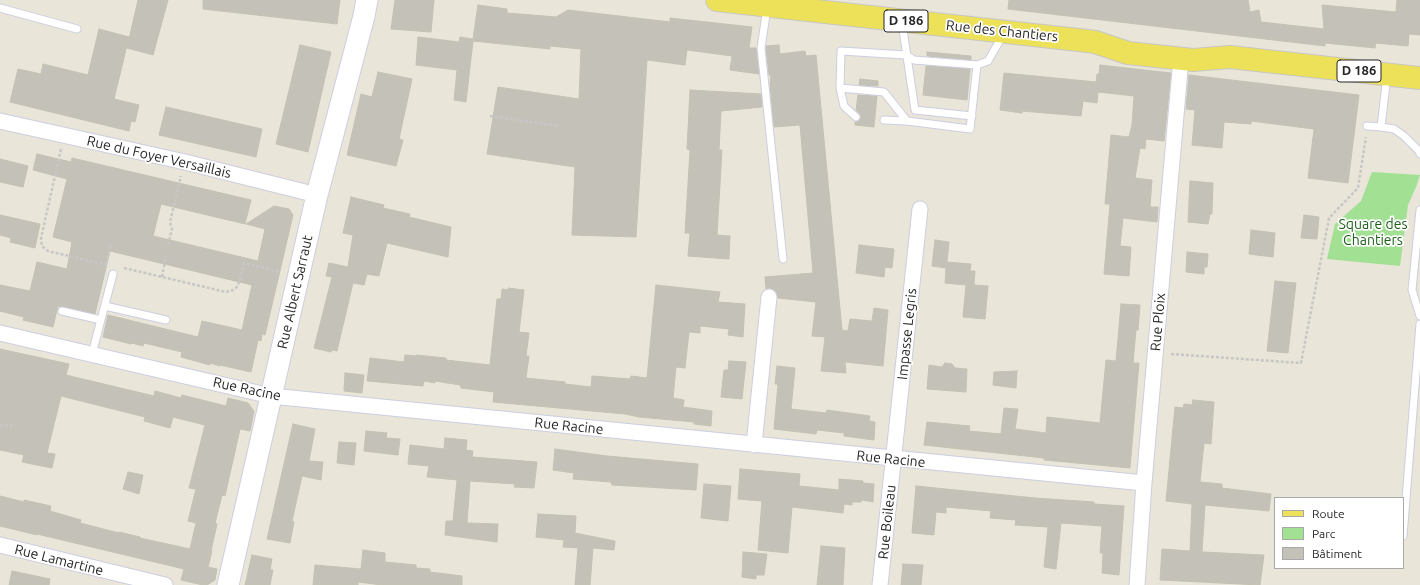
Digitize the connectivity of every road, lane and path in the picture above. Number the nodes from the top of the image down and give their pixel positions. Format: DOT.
graph roads {
  1 [pos="367,0"];
  2 [pos="718,0"];
  3 [pos="768,6"];
  4 [pos="0,8"];
  5 [pos="901,20"];
  6 [pos="77,30"];
  7 [pos="1004,32"];
  8 [pos="1095,42"];
  9 [pos="906,55"];
  10 [pos="1230,57"];
  11 [pos="1181,58"];
  12 [pos="977,65"];
  13 [pos="1387,74"];
  14 [pos="1420,78"];
  15 [pos="840,88"];
  16 [pos="490,116"];
  17 [pos="972,116"];
  18 [pos="856,117"];
  19 [pos="884,120"];
  20 [pos="0,121"];
  21 [pos="907,121"];
  22 [pos="559,126"];
  23 [pos="1367,126"];
  24 [pos="1381,127"];
  25 [pos="64,136"];
  26 [pos="1420,154"];
  27 [pos="185,162"];
  28 [pos="317,195"];
  29 [pos="920,209"];
  30 [pos="1420,210"];
  31 [pos="111,244"];
  32 [pos="168,245"];
  33 [pos="166,256"];
  34 [pos="783,259"];
  35 [pos="106,264"];
  36 [pos="113,266"];
  37 [pos="120,268"];
  38 [pos="113,274"];
  39 [pos="298,276"];
  40 [pos="162,277"];
  41 [pos="769,297"];
  42 [pos="105,306"];
  43 [pos="62,311"];
  44 [pos="1420,316"];
  45 [pos="101,320"];
  46 [pos="166,320"];
  47 [pos="1420,324"];
  48 [pos="0,333"];
  49 [pos="1156,352"];
  50 [pos="92,354"];
  51 [pos="271,396"];
  52 [pos="0,425"];
  53 [pos="12,426"];
  54 [pos="754,444"];
  55 [pos="893,459"];
  56 [pos="1144,483"];
  57 [pos="1404,524"];
  58 [pos="0,545"];
  59 [pos="165,585"];
  60 [pos="228,585"];
  61 [pos="880,585"];
  62 [pos="1138,585"];
  1 -- 28 [label="main road, Rue Albert Sarraut"];
  2 -- 3 [label="main road, Rue des Chantiers / D 186"];
  3 -- 5 [label="main road, Rue des Chantiers / D 186"];
  3 -- 34 [label="lane"];
  4 -- 6 [label="lane"];
  5 -- 7 [label="main road, Rue des Chantiers / D 186"];
  5 -- 9 [label="lane"];
  7 -- 8 [label="main road, Rue des Chantiers / D 186"];
  7 -- 12 [label="lane"];
  8 -- 10 [label="main road, Rue des Chantiers / D 186"];
  8 -- 11 [label="main road, Rue des Chantiers / D 186"];
  9 -- 12 [label="lane"];
  9 -- 15 [label="lane"];
  9 -- 17 [label="lane"];
  10 -- 11 [label="main road, Rue des Chantiers / D 186"];
  10 -- 13 [label="main road, Rue des Chantiers / D 186"];
  11 -- 49 [label="street, Rue Ploix"];
  12 -- 17 [label="lane"];
  13 -- 14 [label="main road, Rue des Chantiers / D 186"];
  13 -- 24 [label="lane"];
  15 -- 18 [label="lane"];
  15 -- 21 [label="lane"];
  16 -- 22 [label="path"];
  17 -- 21 [label="lane"];
  19 -- 21 [label="lane"];
  20 -- 25 [label="street, Rue du Foyer Versaillais"];
  23 -- 24 [label="lane"];
  23 -- 49 [label="path"];
  24 -- 26 [label="lane"];
  25 -- 27 [label="street, Rue du Foyer Versaillais"];
  25 -- 35 [label="path"];
  27 -- 28 [label="street, Rue du Foyer Versaillais"];
  27 -- 32 [label="path"];
  28 -- 39 [label="main road, Rue Albert Sarraut"];
  29 -- 55 [label="street, Impasse Legris"];
  30 -- 44 [label="lane"];
  31 -- 35 [label="path"];
  33 -- 40 [label="path"];
  35 -- 36 [label="path"];
  37 -- 40 [label="path"];
  38 -- 42 [label="lane"];
  39 -- 40 [label="path"];
  39 -- 51 [label="main road, Rue Albert Sarraut"];
  41 -- 54 [label="street"];
  42 -- 45 [label="lane"];
  42 -- 46 [label="lane"];
  43 -- 45 [label="lane"];
  45 -- 50 [label="lane"];
  47 -- 57 [label="lane"];
  48 -- 50 [label="street, Rue Racine"];
  49 -- 56 [label="street, Rue Ploix"];
  50 -- 51 [label="street, Rue Racine"];
  51 -- 54 [label="street, Rue Racine"];
  51 -- 60 [label="main road, Rue Albert Sarraut"];
  52 -- 53 [label="path"];
  54 -- 55 [label="street, Rue Racine"];
  55 -- 56 [label="street, Rue Racine"];
  55 -- 61 [label="street, Rue Boileau"];
  56 -- 62 [label="street, Rue Ploix"];
  58 -- 59 [label="street, Rue Lamartine"];
}
